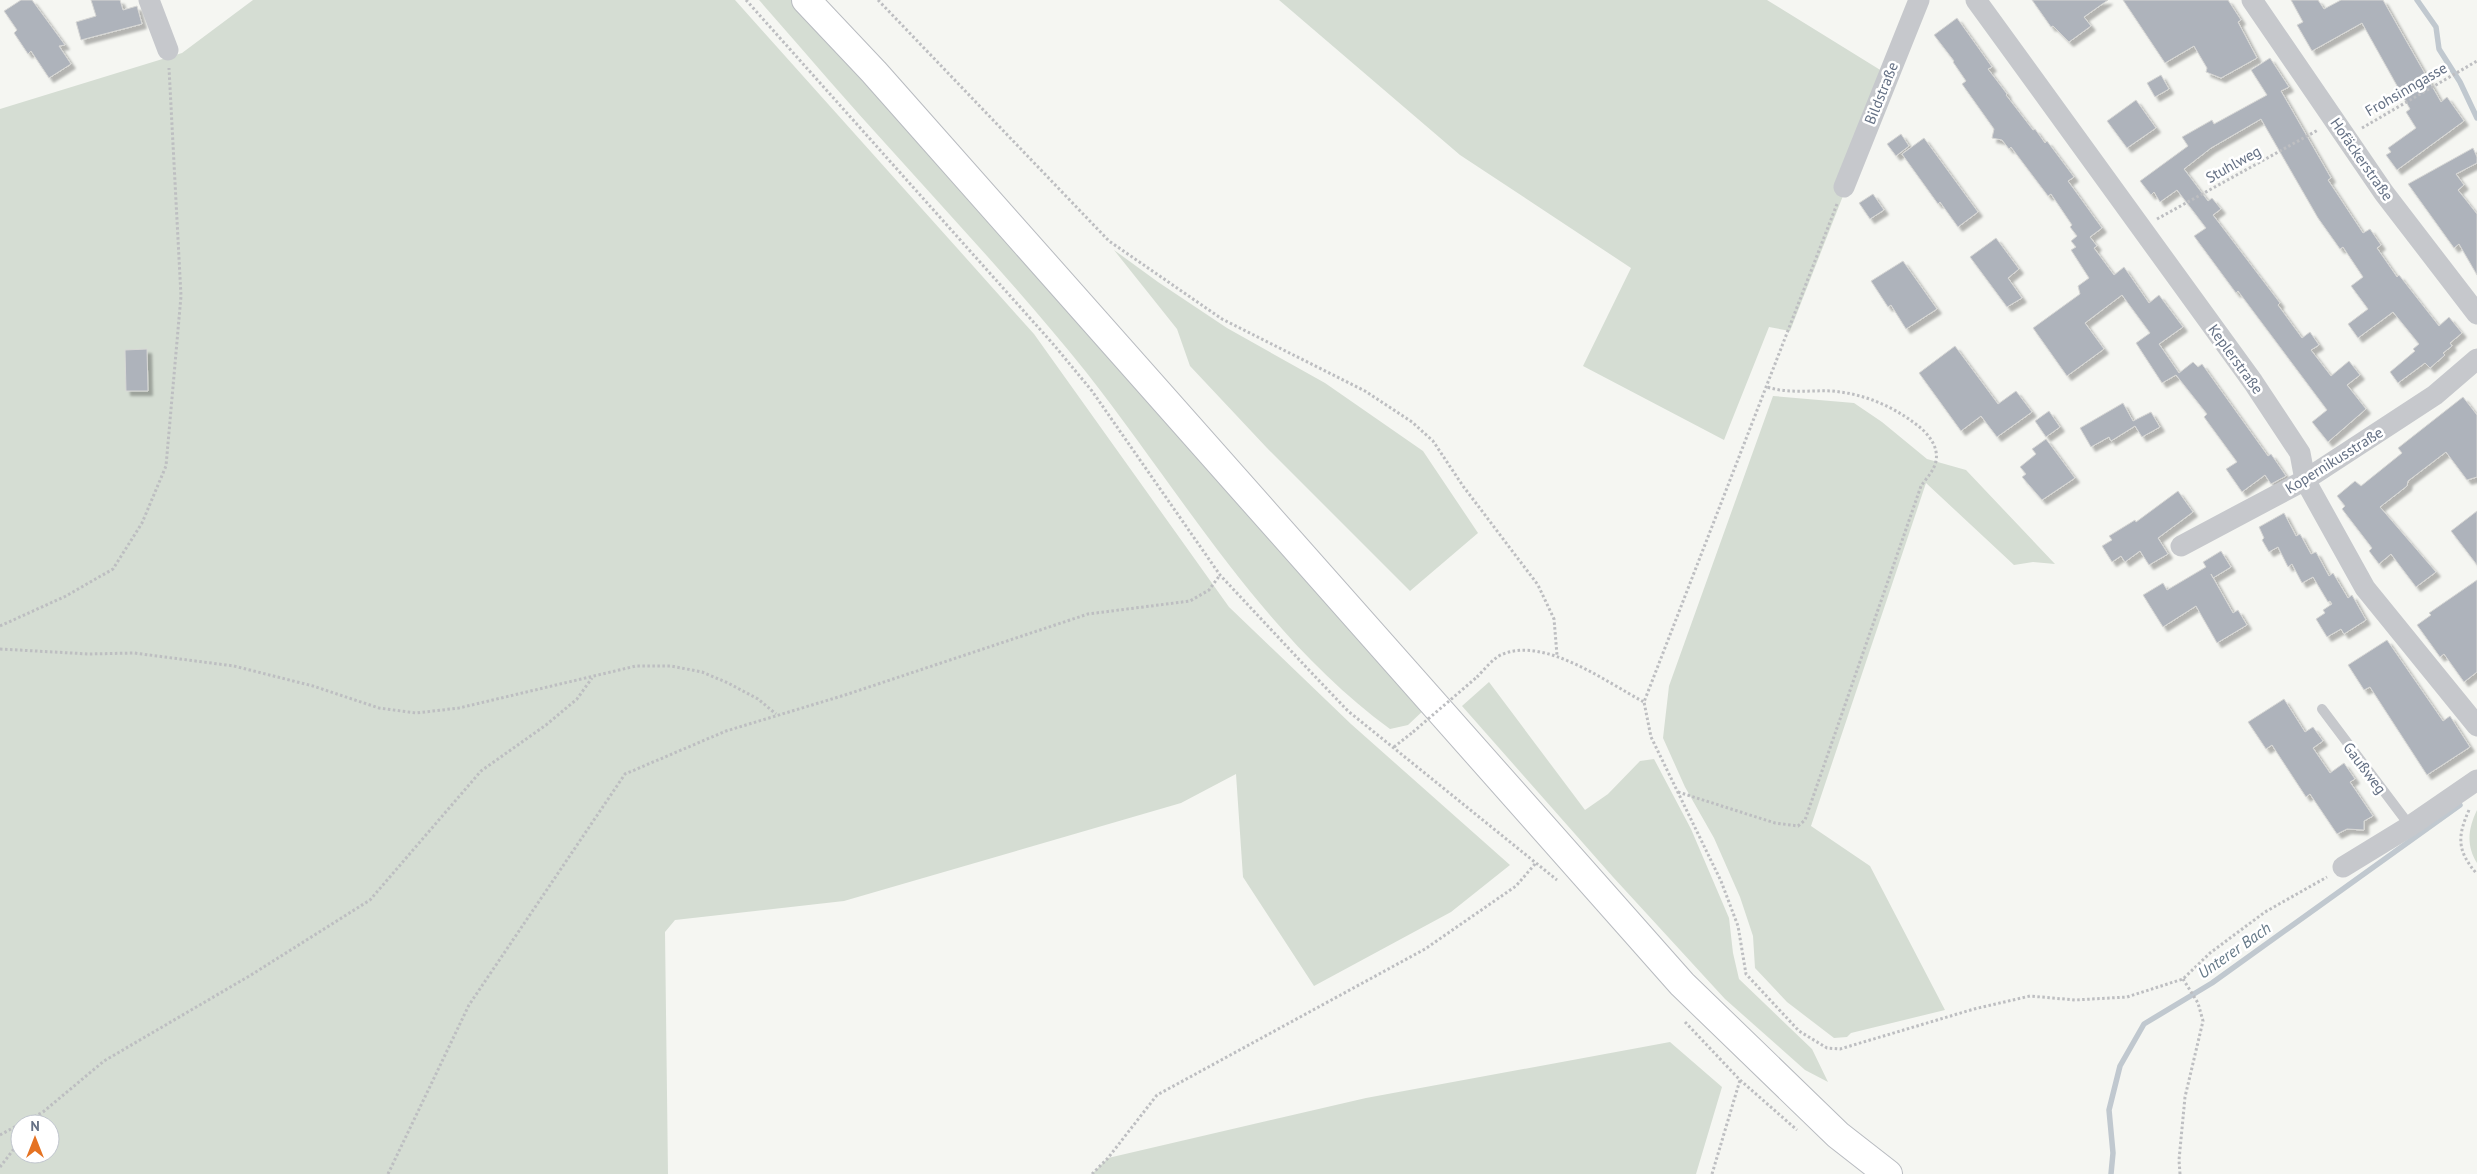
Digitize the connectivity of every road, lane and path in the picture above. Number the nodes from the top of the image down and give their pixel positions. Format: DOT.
graph roads {
  1 [pos="149,0"];
  2 [pos="746,0"];
  3 [pos="806,0"];
  4 [pos="878,0"];
  5 [pos="1919,0"];
  6 [pos="1976,0"];
  7 [pos="2252,0"];
  8 [pos="168,50"];
  9 [pos="2477,61"];
  10 [pos="2341,129"];
  11 [pos="1844,187"];
  12 [pos="2141,228"];
  13 [pos="2475,309"];
  14 [pos="2477,359"];
  15 [pos="1767,387"];
  16 [pos="2305,480"];
  17 [pos="2181,546"];
  18 [pos="1220,575"];
  19 [pos="0,626"];
  20 [pos="0,649"];
  21 [pos="1557,655"];
  22 [pos="592,678"];
  23 [pos="1644,702"];
  24 [pos="2322,709"];
  25 [pos="776,714"];
  26 [pos="2477,726"];
  27 [pos="1394,747"];
  28 [pos="2477,780"];
  29 [pos="1678,792"];
  30 [pos="2410,826"];
  31 [pos="1535,864"];
  32 [pos="2344,867"];
  33 [pos="2477,874"];
  34 [pos="1562,886"];
  35 [pos="2183,979"];
  36 [pos="1684,1021"];
  37 [pos="1740,1080"];
  38 [pos="43,1112"];
  39 [pos="39,1114"];
  40 [pos="1800,1133"];
  41 [pos="10,1154"];
  42 [pos="0,1167"];
  43 [pos="388,1174"];
  44 [pos="1092,1174"];
  45 [pos="1712,1174"];
  46 [pos="1888,1174"];
  47 [pos="2180,1174"];
  1 -- 8 [label="street"];
  2 -- 18 [label="path"];
  3 -- 46 [label="main road"];
  4 -- 21 [label="path"];
  5 -- 11 [label="street, Bildstraße"];
  6 -- 12 [label="street, Keplerstraße"];
  7 -- 10 [label="street, Hofäckerstraße"];
  8 -- 19 [label="path"];
  9 -- 10 [label="path, Frohsinngasse"];
  10 -- 12 [label="path, Stuhlweg"];
  10 -- 13 [label="street, Hofäckerstraße"];
  11 -- 15 [label="path"];
  12 -- 16 [label="street, Keplerstraße"];
  14 -- 16 [label="street, Kopernikusstraße"];
  15 -- 23 [label="path"];
  15 -- 29 [label="path"];
  16 -- 17 [label="street, Kopernikusstraße"];
  16 -- 26 [label="street, Keplerstraße"];
  18 -- 25 [label="path"];
  18 -- 27 [label="path"];
  20 -- 22 [label="path"];
  21 -- 23 [label="path"];
  21 -- 27 [label="path, bridge"];
  22 -- 25 [label="path"];
  22 -- 38 [label="path"];
  23 -- 29 [label="path"];
  24 -- 30 [label="lane, Gaußweg"];
  25 -- 43 [label="path"];
  27 -- 31 [label="path"];
  28 -- 30 [label="street"];
  28 -- 33 [label="path"];
  29 -- 35 [label="path"];
  30 -- 32 [label="street"];
  31 -- 34 [label="path"];
  31 -- 44 [label="path"];
  32 -- 35 [label="path"];
  35 -- 47 [label="path"];
  36 -- 37 [label="path"];
  37 -- 40 [label="path"];
  37 -- 45 [label="path"];
  38 -- 39 [label="path"];
  41 -- 42 [label="path"];
}
